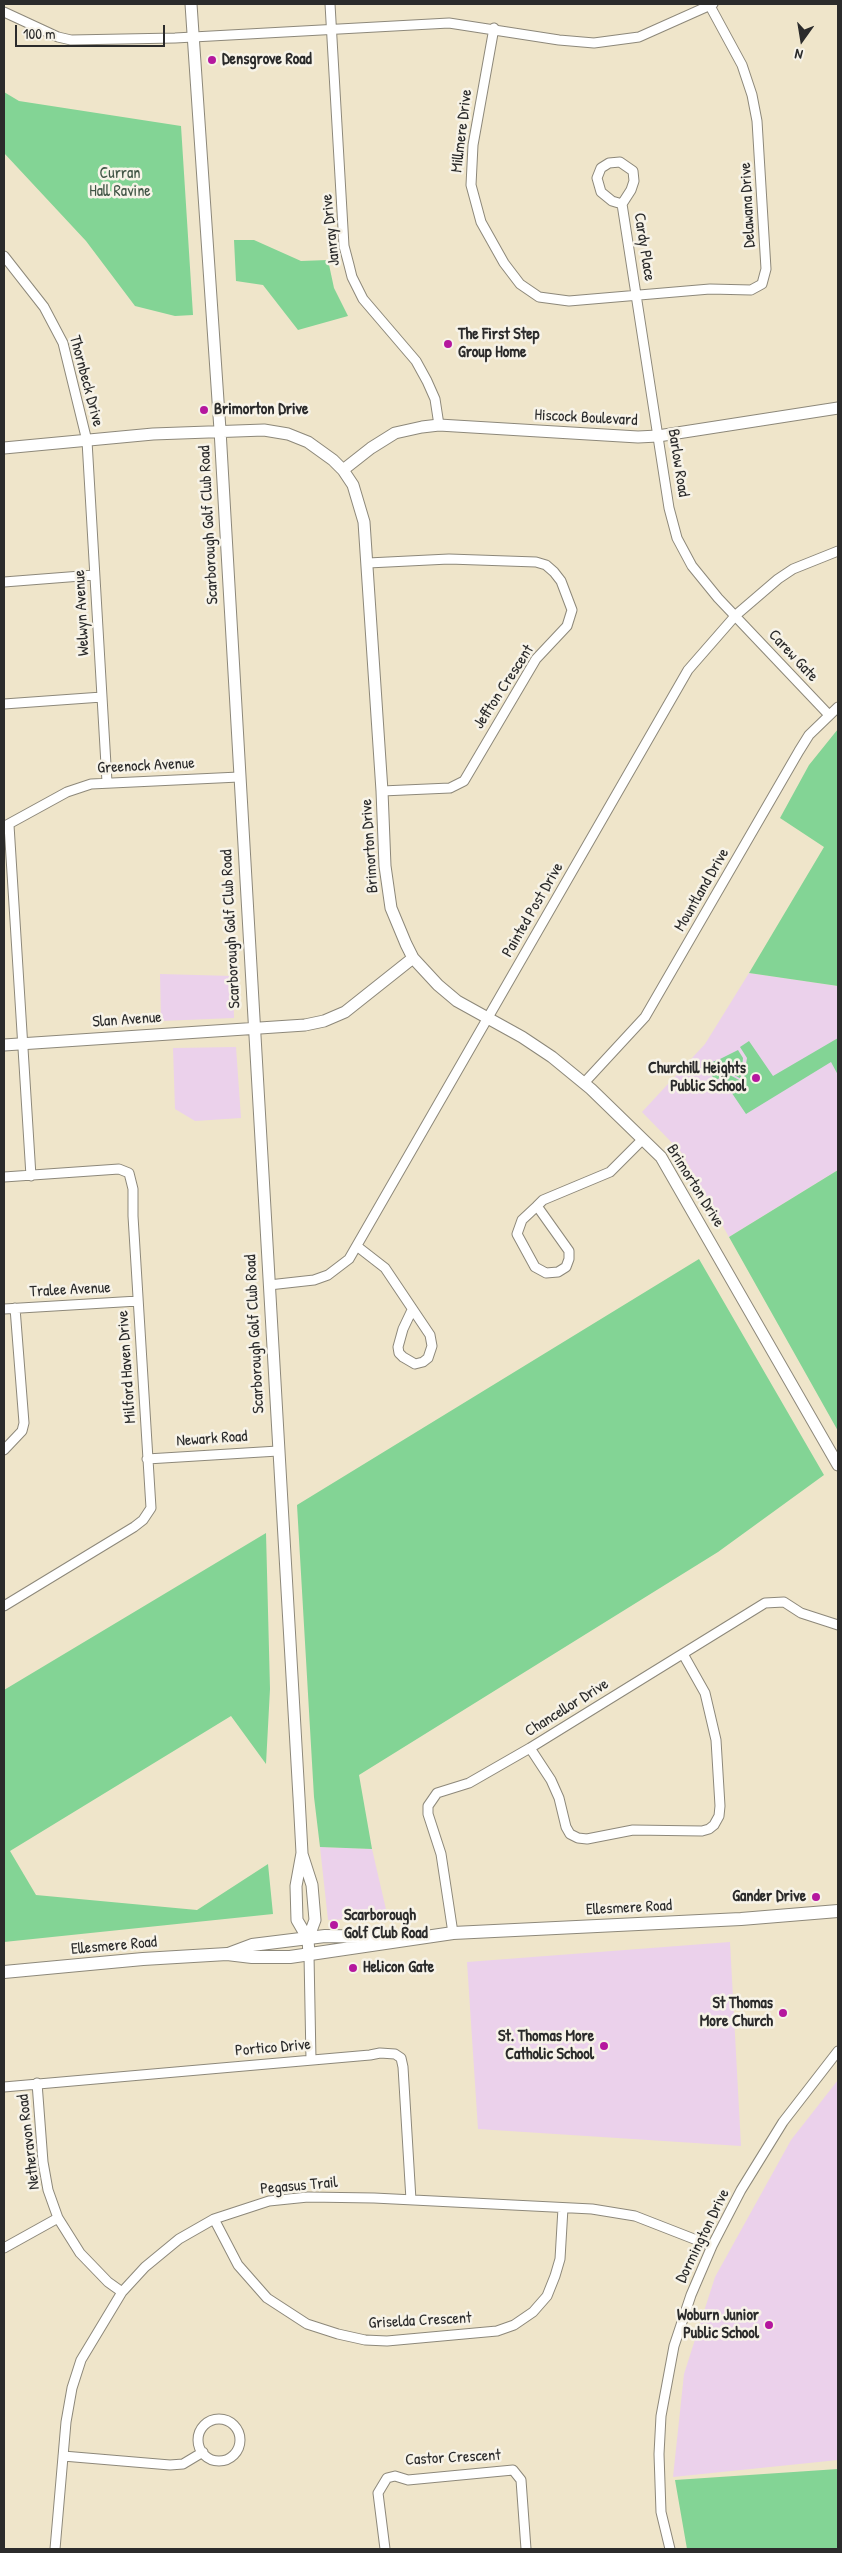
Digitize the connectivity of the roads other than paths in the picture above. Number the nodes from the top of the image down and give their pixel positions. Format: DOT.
graph roads {
  1 [pos="191,4"];
  2 [pos="330,4"];
  3 [pos="712,5"];
  4 [pos="4,12"];
  5 [pos="494,28"];
  6 [pos="332,29"];
  7 [pos="193,37"];
  8 [pos="622,204"];
  9 [pos="4,256"];
  10 [pos="637,295"];
  11 [pos="838,408"];
  12 [pos="439,425"];
  13 [pos="220,430"];
  14 [pos="658,436"];
  15 [pos="88,441"];
  16 [pos="4,448"];
  17 [pos="343,470"];
  18 [pos="838,551"];
  19 [pos="368,563"];
  20 [pos="94,575"];
  21 [pos="4,582"];
  22 [pos="736,615"];
  23 [pos="102,697"];
  24 [pos="4,704"];
  25 [pos="838,707"];
  26 [pos="829,715"];
  27 [pos="239,777"];
  28 [pos="107,782"];
  29 [pos="382,791"];
  30 [pos="6,826"];
  31 [pos="414,958"];
  32 [pos="488,1016"];
  33 [pos="253,1028"];
  34 [pos="23,1043"];
  35 [pos="4,1045"];
  36 [pos="584,1083"];
  37 [pos="642,1140"];
  38 [pos="31,1176"];
  39 [pos="4,1177"];
  40 [pos="537,1206"];
  41 [pos="358,1247"];
  42 [pos="269,1285"];
  43 [pos="138,1301"];
  44 [pos="15,1308"];
  45 [pos="4,1309"];
  46 [pos="412,1310"];
  47 [pos="4,1450"];
  48 [pos="278,1451"];
  49 [pos="147,1459"];
  50 [pos="838,1465"];
  51 [pos="4,1606"];
  52 [pos="838,1625"];
  53 [pos="683,1654"];
  54 [pos="530,1748"];
  55 [pos="302,1853"];
  56 [pos="838,1911"];
  57 [pos="452,1933"];
  58 [pos="421,1938"];
  59 [pos="308,1939"];
  60 [pos="227,1954"];
  61 [pos="309,1955"];
  62 [pos="4,1972"];
  63 [pos="838,2051"];
  64 [pos="311,2060"];
  65 [pos="37,2083"];
  66 [pos="4,2087"];
  67 [pos="411,2200"];
  68 [pos="563,2208"];
  69 [pos="58,2218"];
  70 [pos="214,2219"];
  71 [pos="712,2246"];
  72 [pos="4,2248"];
  73 [pos="122,2292"];
  74 [pos="203,2452"];
  75 [pos="62,2456"];
  76 [pos="55,2549"];
  77 [pos="385,2549"];
  78 [pos="526,2549"];
  79 [pos="670,2549"];
  1 -- 7 [label="street, Scarborough Golf Club Road"];
  2 -- 6 [label="street, Janray Drive"];
  3 -- 5 [label="street"];
  3 -- 10 [label="street, Delawana Drive"];
  4 -- 7 [label="street"];
  5 -- 6 [label="street"];
  5 -- 10 [label="street, Millmere Drive"];
  6 -- 7 [label="street"];
  6 -- 12 [label="street, Janray Drive"];
  7 -- 13 [label="street, Scarborough Golf Club Road"];
  8 -- 8 [label="street, Cardy Place"];
  8 -- 10 [label="street, Cardy Place"];
  9 -- 15 [label="street, Thornbeck Drive"];
  10 -- 14 [label="street, Barlow Road"];
  11 -- 14 [label="street, Hiscock Boulevard"];
  12 -- 14 [label="street, Hiscock Boulevard"];
  12 -- 17 [label="street, Hiscock Boulevard"];
  13 -- 15 [label="street, Brimorton Drive"];
  13 -- 17 [label="street, Brimorton Drive"];
  13 -- 27 [label="street, Scarborough Golf Club Road"];
  14 -- 22 [label="street, Barlow Road"];
  15 -- 16 [label="street, Brimorton Drive"];
  15 -- 20 [label="street, Welwyn Avenue"];
  17 -- 19 [label="street, Brimorton Drive"];
  18 -- 22 [label="street, Painted Post Drive"];
  19 -- 29 [label="street, Brimorton Drive"];
  19 -- 29 [label="street, Jeffton Crescent"];
  20 -- 21 [label="street"];
  20 -- 23 [label="street, Welwyn Avenue"];
  22 -- 26 [label="street, Carew Gate"];
  22 -- 32 [label="street, Painted Post Drive"];
  23 -- 24 [label="street"];
  23 -- 28 [label="street, Welwyn Avenue"];
  25 -- 26 [label="street, Mountland Drive"];
  26 -- 36 [label="street, Mountland Drive"];
  27 -- 28 [label="street, Greenock Avenue"];
  27 -- 33 [label="street, Scarborough Golf Club Road"];
  28 -- 30 [label="street, Greenock Avenue"];
  29 -- 31 [label="street, Brimorton Drive"];
  30 -- 34 [label="street"];
  31 -- 32 [label="street, Brimorton Drive"];
  31 -- 33 [label="street, Slan Avenue"];
  32 -- 36 [label="street, Brimorton Drive"];
  32 -- 41 [label="street, Painted Post Drive"];
  33 -- 34 [label="street, Slan Avenue"];
  33 -- 42 [label="street, Scarborough Golf Club Road"];
  34 -- 35 [label="street, Slan Avenue"];
  34 -- 38 [label="street"];
  36 -- 37 [label="street, Brimorton Drive"];
  37 -- 40 [label="street"];
  37 -- 50 [label="street, Brimorton Drive"];
  38 -- 39 [label="street, Milford Haven Drive"];
  38 -- 43 [label="street, Milford Haven Drive"];
  40 -- 40 [label="street"];
  41 -- 42 [label="street, Painted Post Drive"];
  41 -- 46 [label="street"];
  42 -- 48 [label="street, Scarborough Golf Club Road"];
  43 -- 44 [label="street, Tralee Avenue"];
  43 -- 49 [label="street, Milford Haven Drive"];
  44 -- 45 [label="street, Tralee Avenue"];
  44 -- 47 [label="street"];
  46 -- 46 [label="street"];
  48 -- 49 [label="street, Newark Road"];
  48 -- 55 [label="street, Scarborough Golf Club Road"];
  49 -- 51 [label="street, Milford Haven Drive"];
  52 -- 53 [label="street, Chancellor Drive"];
  53 -- 54 [label="street, Chancellor Drive"];
  53 -- 54 [label="street"];
  54 -- 57 [label="street, Chancellor Drive"];
  55 -- 59 [label="street, Scarborough Golf Club Road"];
  55 -- 59 [label="street, Scarborough Golf Club Road"];
  56 -- 57 [label="main road, Ellesmere Road"];
  57 -- 58 [label="main road, Ellesmere Road"];
  58 -- 59 [label="main road, Ellesmere Road"];
  58 -- 61 [label="main road, Ellesmere Road"];
  59 -- 60 [label="main road, Ellesmere Road"];
  59 -- 61 [label="street, Scarborough Golf Club Road"];
  60 -- 61 [label="main road, Ellesmere Road"];
  60 -- 62 [label="main road, Ellesmere Road"];
  61 -- 64 [label="street"];
  63 -- 71 [label="street, Dormington Drive"];
  64 -- 65 [label="street, Portico Drive"];
  64 -- 67 [label="street, Portico Drive"];
  65 -- 66 [label="street, Portico Drive"];
  65 -- 69 [label="street, Netheravon Road"];
  67 -- 68 [label="street, Pegasus Trail"];
  67 -- 70 [label="street, Pegasus Trail"];
  68 -- 70 [label="street, Griselda Crescent"];
  68 -- 71 [label="street, Pegasus Trail"];
  69 -- 72 [label="street"];
  69 -- 73 [label="street, Netheravon Road"];
  70 -- 73 [label="street, Pegasus Trail"];
  71 -- 79 [label="street, Dormington Drive"];
  73 -- 75 [label="street, Pegasus Trail"];
  74 -- 74 [label="street"];
  74 -- 75 [label="street"];
  75 -- 76 [label="street, Pegasus Trail"];
  77 -- 78 [label="street, Castor Crescent"];
}
